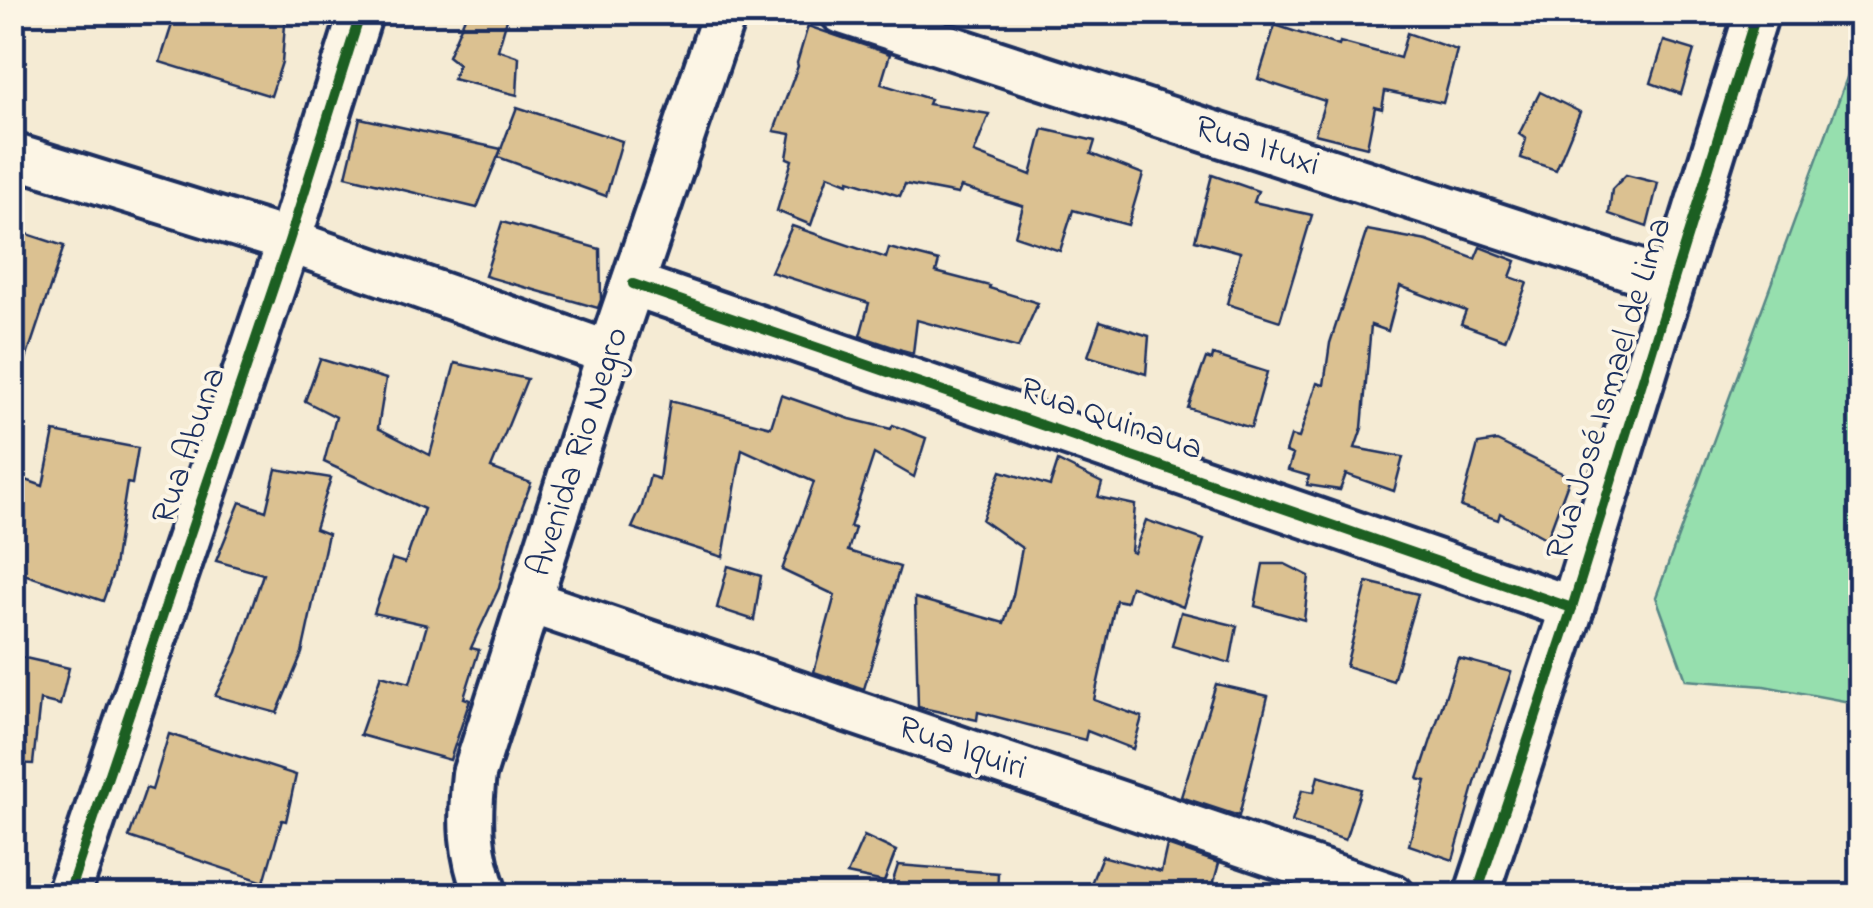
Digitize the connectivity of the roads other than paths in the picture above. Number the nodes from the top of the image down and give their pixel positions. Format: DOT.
graph roads {
  1 [pos="362,12"];
  2 [pos="725,12"];
  3 [pos="842,12"];
  4 [pos="1757,12"];
  5 [pos="12,155"];
  6 [pos="288,241"];
  7 [pos="1672,282"];
  8 [pos="633,284"];
  9 [pos="609,354"];
  10 [pos="531,602"];
  11 [pos="1572,608"];
  12 [pos="67,893"];
  13 [pos="486,896"];
  14 [pos="1393,896"];
  15 [pos="1476,896"];
  1 -- 6 [label="street, Rua Abuna"];
  2 -- 8 [label="street, Avenida Rio Negro"];
  3 -- 7 [label="street, Rua Ituxi"];
  4 -- 7 [label="street, Rua José Ismael de Lima"];
  5 -- 6 [label="street"];
  6 -- 9 [label="street"];
  6 -- 12 [label="street, Rua Abuna"];
  7 -- 11 [label="street, Rua José Ismael de Lima"];
  8 -- 9 [label="street, Avenida Rio Negro"];
  8 -- 11 [label="street, Rua Quinaua"];
  9 -- 10 [label="street, Avenida Rio Negro"];
  10 -- 13 [label="street, Avenida Rio Negro"];
  10 -- 14 [label="street, Rua Iquiri"];
  11 -- 15 [label="street, Rua José Ismael de Lima"];
}
